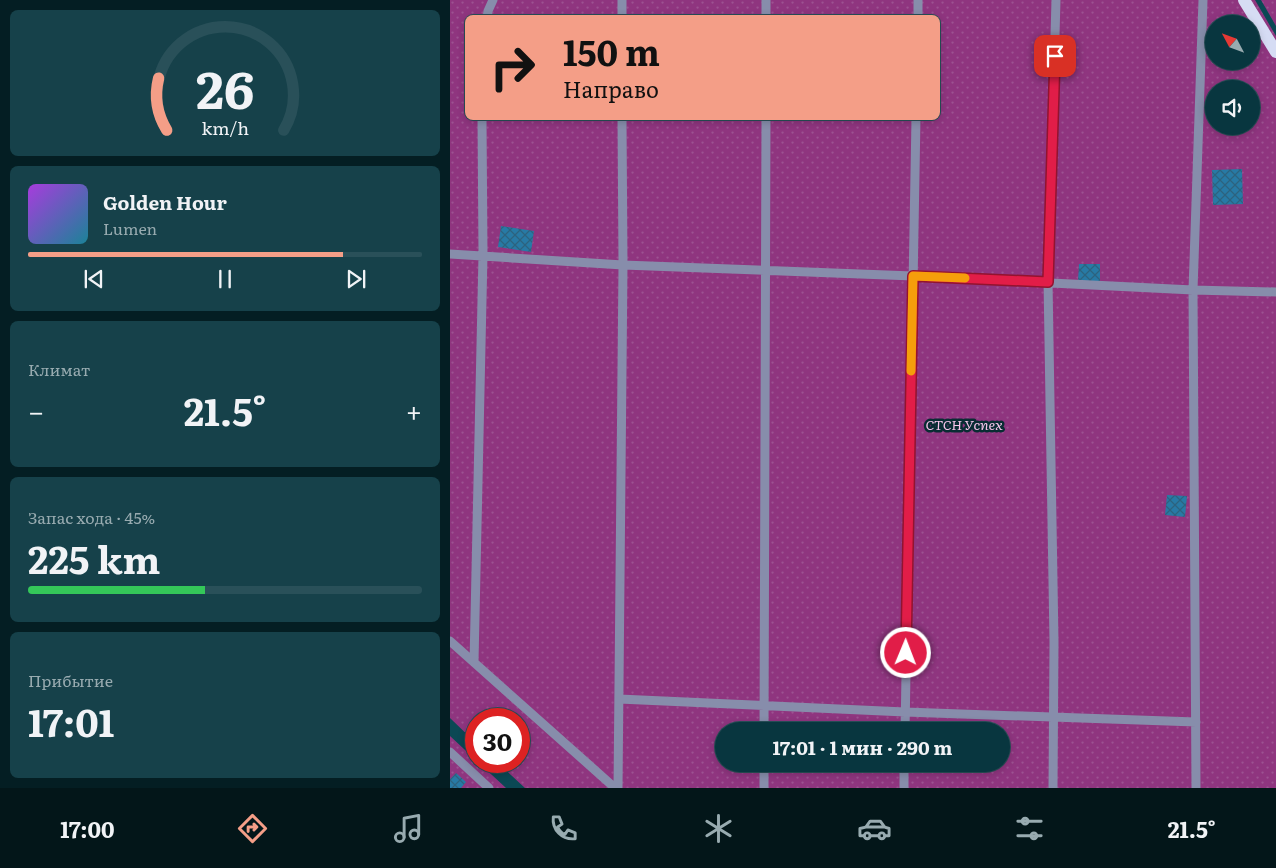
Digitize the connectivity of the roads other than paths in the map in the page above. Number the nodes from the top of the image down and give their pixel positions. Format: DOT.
graph roads {
  1 [pos="493,0"];
  2 [pos="622,0"];
  3 [pos="766,0"];
  4 [pos="918,0"];
  5 [pos="1056,0"];
  6 [pos="1203,0"];
  7 [pos="1244,0"];
  8 [pos="487,15"];
  9 [pos="622,15"];
  10 [pos="766,15"];
  11 [pos="918,15"];
  12 [pos="1276,52"];
  13 [pos="482,120"];
  14 [pos="622,120"];
  15 [pos="766,120"];
  16 [pos="916,120"];
  17 [pos="450,254"];
  18 [pos="483,255"];
  19 [pos="623,265"];
  20 [pos="766,270"];
  21 [pos="913,276"];
  22 [pos="1048,282"];
  23 [pos="1194,290"];
  24 [pos="1276,292"];
  25 [pos="450,641"];
  26 [pos="474,662"];
  27 [pos="619,699"];
  28 [pos="764,706"];
  29 [pos="905,712"];
  30 [pos="1053,717"];
  31 [pos="764,722"];
  32 [pos="904,722"];
  33 [pos="1196,722"];
  34 [pos="450,752"];
  35 [pos="764,772"];
  36 [pos="904,772"];
  37 [pos="489,788"];
  38 [pos="617,788"];
  39 [pos="764,788"];
  40 [pos="904,788"];
  41 [pos="1053,788"];
  42 [pos="1196,788"];
  1 -- 8 [label="street"];
  2 -- 9 [label="street"];
  3 -- 10 [label="street"];
  4 -- 11 [label="street"];
  5 -- 22 [label="street"];
  6 -- 23 [label="street"];
  7 -- 12 [label="main road"];
  13 -- 18 [label="street"];
  14 -- 19 [label="street"];
  15 -- 20 [label="street"];
  16 -- 21 [label="street"];
  17 -- 18 [label="street"];
  18 -- 19 [label="street"];
  18 -- 26 [label="street"];
  19 -- 20 [label="street"];
  19 -- 27 [label="street"];
  20 -- 21 [label="street"];
  20 -- 28 [label="street"];
  21 -- 22 [label="street"];
  21 -- 29 [label="street"];
  22 -- 23 [label="street"];
  22 -- 30 [label="street"];
  23 -- 24 [label="street"];
  23 -- 33 [label="street"];
  25 -- 26 [label="street"];
  26 -- 38 [label="street"];
  27 -- 28 [label="street"];
  27 -- 38 [label="street"];
  28 -- 29 [label="street"];
  28 -- 31 [label="street"];
  29 -- 30 [label="street"];
  29 -- 32 [label="street"];
  30 -- 33 [label="street"];
  30 -- 41 [label="street"];
  33 -- 42 [label="street"];
  34 -- 37 [label="street"];
  35 -- 39 [label="street"];
  36 -- 40 [label="street"];
}
